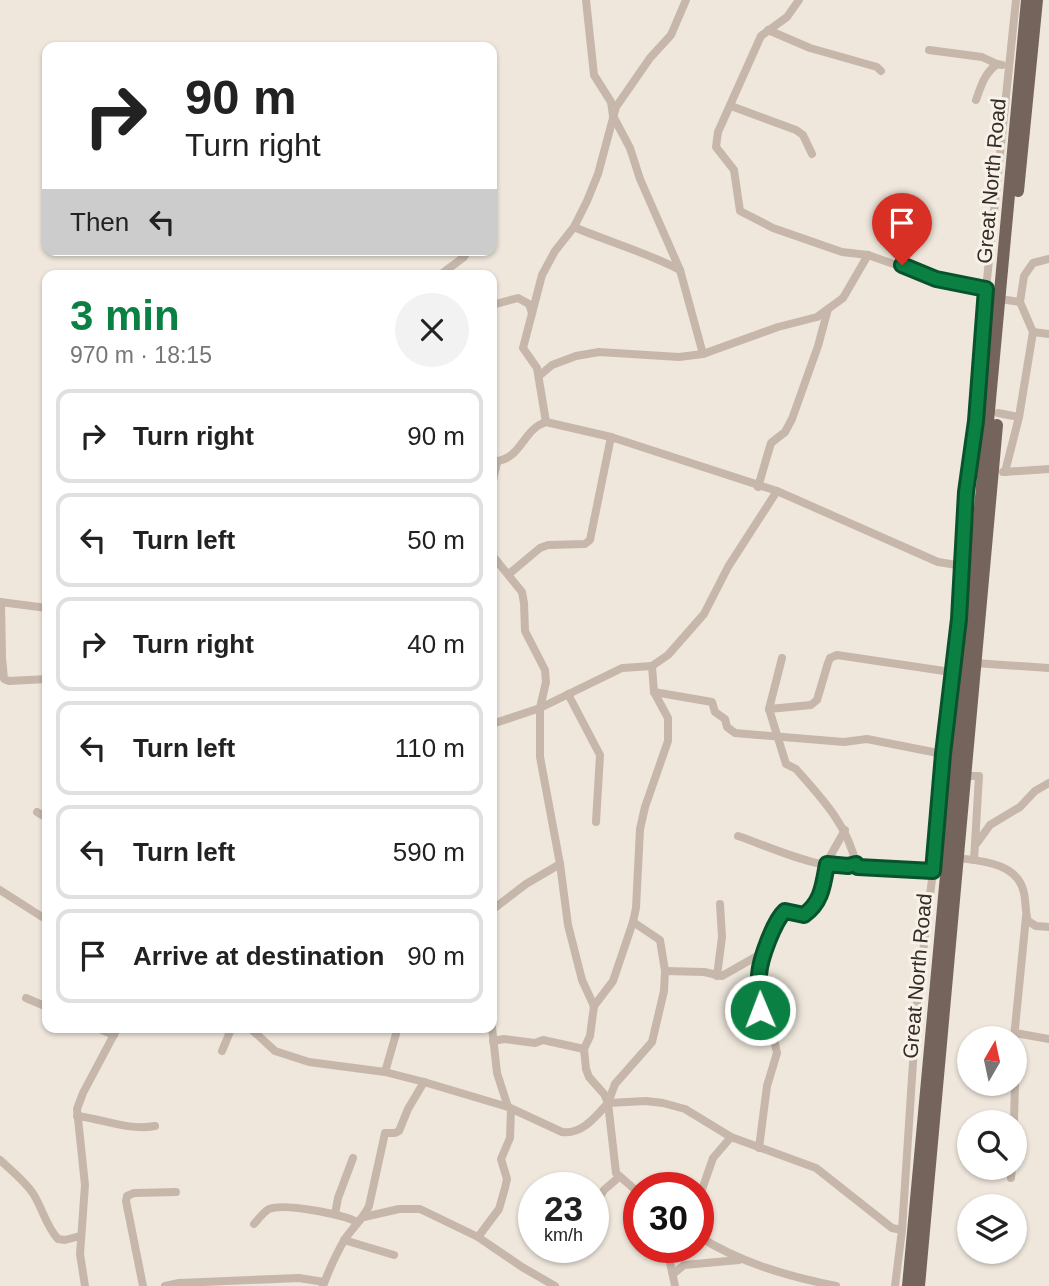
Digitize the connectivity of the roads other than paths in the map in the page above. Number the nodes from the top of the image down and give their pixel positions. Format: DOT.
graph roads {
  1 [pos="586,0"];
  2 [pos="687,0"];
  3 [pos="799,0"];
  4 [pos="1016,0"];
  5 [pos="1027,0"];
  6 [pos="1037,0"];
  7 [pos="768,30"];
  8 [pos="929,50"];
  9 [pos="997,64"];
  10 [pos="1008,66"];
  11 [pos="881,71"];
  12 [pos="976,100"];
  13 [pos="731,106"];
  14 [pos="613,116"];
  15 [pos="812,154"];
  16 [pos="574,227"];
  17 [pos="868,255"];
  18 [pos="465,256"];
  19 [pos="1049,259"];
  20 [pos="447,270"];
  21 [pos="680,270"];
  22 [pos="986,289"];
  23 [pos="1014,301"];
  24 [pos="497,304"];
  25 [pos="828,309"];
  26 [pos="532,313"];
  27 [pos="1033,332"];
  28 [pos="1049,334"];
  29 [pos="703,354"];
  30 [pos="539,376"];
  31 [pos="998,413"];
  32 [pos="1019,417"];
  33 [pos="546,422"];
  34 [pos="611,437"];
  35 [pos="497,461"];
  36 [pos="1049,469"];
  37 [pos="999,472"];
  38 [pos="758,487"];
  39 [pos="777,491"];
  40 [pos="497,561"];
  41 [pos="963,565"];
  42 [pos="509,574"];
  43 [pos="1,602"];
  44 [pos="42,607"];
  45 [pos="782,658"];
  46 [pos="975,663"];
  47 [pos="652,666"];
  48 [pos="1049,668"];
  49 [pos="951,673"];
  50 [pos="42,679"];
  51 [pos="654,692"];
  52 [pos="568,694"];
  53 [pos="540,708"];
  54 [pos="769,709"];
  55 [pos="497,722"];
  56 [pos="777,737"];
  57 [pos="943,754"];
  58 [pos="964,776"];
  59 [pos="1049,783"];
  60 [pos="37,812"];
  61 [pos="42,815"];
  62 [pos="596,822"];
  63 [pos="845,830"];
  64 [pos="738,835"];
  65 [pos="976,844"];
  66 [pos="958,858"];
  67 [pos="974,860"];
  68 [pos="560,864"];
  69 [pos="827,864"];
  70 [pos="856,864"];
  71 [pos="940,872"];
  72 [pos="0,890"];
  73 [pos="720,904"];
  74 [pos="497,906"];
  75 [pos="42,916"];
  76 [pos="1026,917"];
  77 [pos="633,922"];
  78 [pos="1049,927"];
  79 [pos="766,951"];
  80 [pos="665,971"];
  81 [pos="717,975"];
  82 [pos="26,998"];
  83 [pos="42,1005"];
  84 [pos="594,1006"];
  85 [pos="1015,1026"];
  86 [pos="115,1033"];
  87 [pos="230,1033"];
  88 [pos="256,1033"];
  89 [pos="396,1033"];
  90 [pos="492,1033"];
  91 [pos="1027,1036"];
  92 [pos="1049,1039"];
  93 [pos="493,1041"];
  94 [pos="584,1049"];
  95 [pos="222,1051"];
  96 [pos="385,1072"];
  97 [pos="424,1082"];
  98 [pos="608,1103"];
  99 [pos="510,1108"];
  100 [pos="77,1116"];
  101 [pos="155,1126"];
  102 [pos="731,1137"];
  103 [pos="759,1148"];
  104 [pos="353,1158"];
  105 [pos="0,1160"];
  106 [pos="708,1172"];
  107 [pos="619,1177"];
  108 [pos="623,1180"];
  109 [pos="609,1186"];
  110 [pos="176,1192"];
  111 [pos="335,1214"];
  112 [pos="360,1219"];
  113 [pos="254,1224"];
  114 [pos="902,1230"];
  115 [pos="80,1236"];
  116 [pos="478,1237"];
  117 [pos="345,1240"];
  118 [pos="714,1245"];
  119 [pos="394,1255"];
  120 [pos="739,1260"];
  121 [pos="670,1263"];
  122 [pos="673,1274"];
  123 [pos="324,1284"];
  124 [pos="85,1286"];
  125 [pos="143,1286"];
  126 [pos="165,1286"];
  127 [pos="555,1286"];
  128 [pos="675,1286"];
  129 [pos="836,1286"];
  130 [pos="895,1286"];
  131 [pos="908,1286"];
  132 [pos="919,1286"];
  1 -- 14 [label="street"];
  2 -- 14 [label="street"];
  3 -- 7 [label="street"];
  4 -- 10 [label="street"];
  5 -- 71 [label="main road, Great North Road"];
  6 -- 23 [label="main road, Great North Road"];
  7 -- 11 [label="street"];
  7 -- 13 [label="street"];
  8 -- 9 [label="street"];
  9 -- 10 [label="street"];
  9 -- 12 [label="street"];
  10 -- 22 [label="street"];
  13 -- 15 [label="street"];
  13 -- 17 [label="street"];
  14 -- 16 [label="street"];
  14 -- 21 [label="street"];
  16 -- 21 [label="street"];
  16 -- 26 [label="street"];
  17 -- 22 [label="street"];
  17 -- 25 [label="street"];
  18 -- 20 [label="street"];
  19 -- 23 [label="street"];
  21 -- 29 [label="street"];
  22 -- 41 [label="street"];
  23 -- 27 [label="street"];
  23 -- 31 [label="main road, Great North Road"];
  24 -- 26 [label="street"];
  25 -- 29 [label="street"];
  25 -- 38 [label="street"];
  26 -- 30 [label="street"];
  27 -- 28 [label="street"];
  27 -- 32 [label="street"];
  29 -- 30 [label="street"];
  30 -- 33 [label="street"];
  31 -- 32 [label="street"];
  31 -- 37 [label="main road, Great North Road"];
  32 -- 37 [label="street"];
  33 -- 34 [label="street"];
  33 -- 35 [label="street"];
  34 -- 38 [label="street"];
  34 -- 42 [label="street"];
  36 -- 37 [label="street"];
  37 -- 46 [label="main road, Great North Road"];
  38 -- 39 [label="street"];
  39 -- 41 [label="street"];
  39 -- 47 [label="street"];
  40 -- 42 [label="street"];
  41 -- 49 [label="street"];
  42 -- 53 [label="street"];
  43 -- 44 [label="street"];
  43 -- 50 [label="street"];
  45 -- 54 [label="street"];
  46 -- 48 [label="street"];
  46 -- 58 [label="main road, Great North Road"];
  47 -- 51 [label="street"];
  47 -- 52 [label="street"];
  49 -- 54 [label="street"];
  49 -- 57 [label="street"];
  51 -- 56 [label="street"];
  51 -- 77 [label="street"];
  52 -- 53 [label="street"];
  52 -- 62 [label="street"];
  53 -- 55 [label="street"];
  53 -- 68 [label="street"];
  54 -- 56 [label="street"];
  56 -- 57 [label="street"];
  56 -- 63 [label="street"];
  57 -- 71 [label="street"];
  58 -- 65 [label="street"];
  58 -- 66 [label="main road, Great North Road"];
  59 -- 65 [label="street"];
  60 -- 61 [label="street"];
  63 -- 69 [label="street"];
  63 -- 70 [label="street"];
  64 -- 69 [label="street"];
  65 -- 67 [label="street"];
  66 -- 67 [label="street"];
  66 -- 132 [label="main road, Great North Road"];
  67 -- 76 [label="street"];
  68 -- 74 [label="street"];
  68 -- 84 [label="street"];
  69 -- 70 [label="street"];
  69 -- 79 [label="street"];
  70 -- 71 [label="street"];
  71 -- 114 [label="street"];
  71 -- 131 [label="main road, Great North Road"];
  72 -- 75 [label="street"];
  73 -- 81 [label="street"];
  76 -- 78 [label="street"];
  76 -- 85 [label="street"];
  77 -- 80 [label="street"];
  77 -- 84 [label="street"];
  79 -- 81 [label="street"];
  79 -- 103 [label="street"];
  80 -- 81 [label="street"];
  80 -- 98 [label="street"];
  82 -- 83 [label="street"];
  84 -- 94 [label="street"];
  86 -- 100 [label="street"];
  87 -- 95 [label="street"];
  88 -- 96 [label="street"];
  89 -- 96 [label="street"];
  90 -- 93 [label="street"];
  91 -- 92 [label="street"];
  93 -- 94 [label="street"];
  93 -- 99 [label="street"];
  94 -- 98 [label="street"];
  96 -- 97 [label="street"];
  97 -- 99 [label="street"];
  97 -- 112 [label="street"];
  98 -- 99 [label="street"];
  98 -- 102 [label="street"];
  98 -- 107 [label="street"];
  99 -- 116 [label="street"];
  100 -- 101 [label="street"];
  100 -- 115 [label="street"];
  102 -- 103 [label="street"];
  102 -- 106 [label="street"];
  103 -- 114 [label="street"];
  104 -- 111 [label="street"];
  105 -- 115 [label="street"];
  107 -- 108 [label="street"];
  107 -- 109 [label="street"];
  110 -- 125 [label="street"];
  111 -- 112 [label="street"];
  111 -- 113 [label="street"];
  112 -- 116 [label="street"];
  112 -- 117 [label="street"];
  114 -- 130 [label="street"];
  115 -- 124 [label="street"];
  116 -- 127 [label="street"];
  117 -- 119 [label="street"];
  117 -- 123 [label="street"];
  118 -- 120 [label="street"];
  120 -- 122 [label="street"];
  120 -- 129 [label="street"];
  121 -- 122 [label="street"];
  122 -- 128 [label="street"];
  123 -- 126 [label="street"];
}
